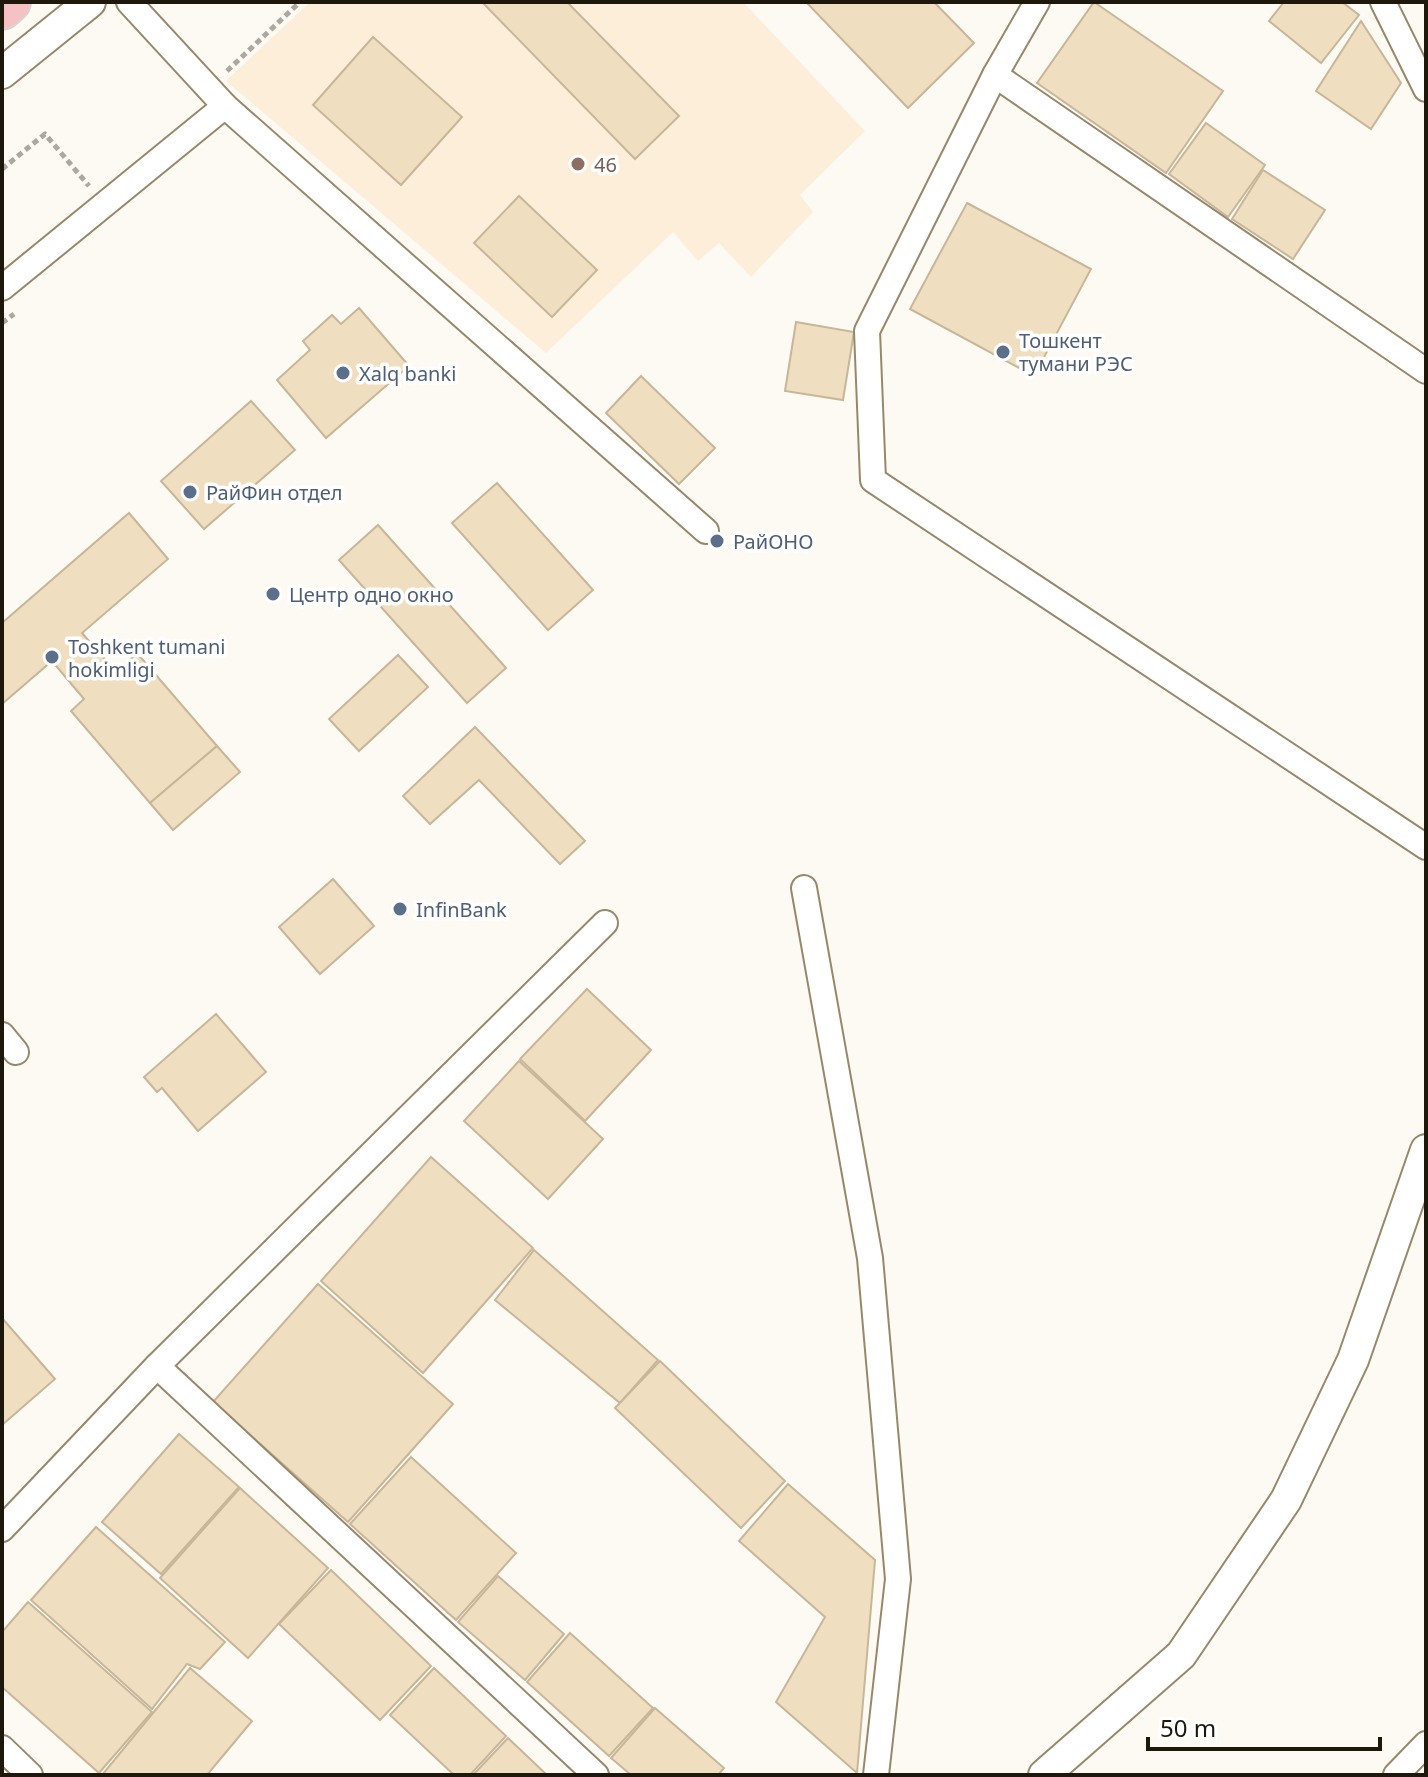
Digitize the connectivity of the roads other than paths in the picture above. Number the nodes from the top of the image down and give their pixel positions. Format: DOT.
graph roads {
  1 [pos="11,2"];
  2 [pos="90,2"];
  3 [pos="129,2"];
  4 [pos="1037,2"];
  5 [pos="1383,2"];
  6 [pos="2,10"];
  7 [pos="2,73"];
  8 [pos="995,75"];
  9 [pos="1426,89"];
  10 [pos="217,97"];
  11 [pos="2,288"];
  12 [pos="1426,371"];
  13 [pos="706,531"];
  14 [pos="1426,847"];
  15 [pos="804,888"];
  16 [pos="605,923"];
  17 [pos="1426,1150"];
  18 [pos="157,1366"];
  19 [pos="2,1529"];
  20 [pos="1426,1744"];
  21 [pos="2,1748"];
  22 [pos="30,1775"];
  23 [pos="596,1775"];
  24 [pos="876,1775"];
  25 [pos="1044,1775"];
  26 [pos="1396,1775"];
  1 -- 6 [label="main road"];
  2 -- 7 [label="street"];
  3 -- 10 [label="street"];
  4 -- 8 [label="street"];
  5 -- 9 [label="street"];
  8 -- 12 [label="street"];
  8 -- 14 [label="street"];
  10 -- 11 [label="street"];
  10 -- 13 [label="street"];
  15 -- 24 [label="street"];
  16 -- 18 [label="street"];
  17 -- 25 [label="street"];
  18 -- 19 [label="street"];
  18 -- 23 [label="street"];
  20 -- 26 [label="street"];
  21 -- 22 [label="street"];
}
